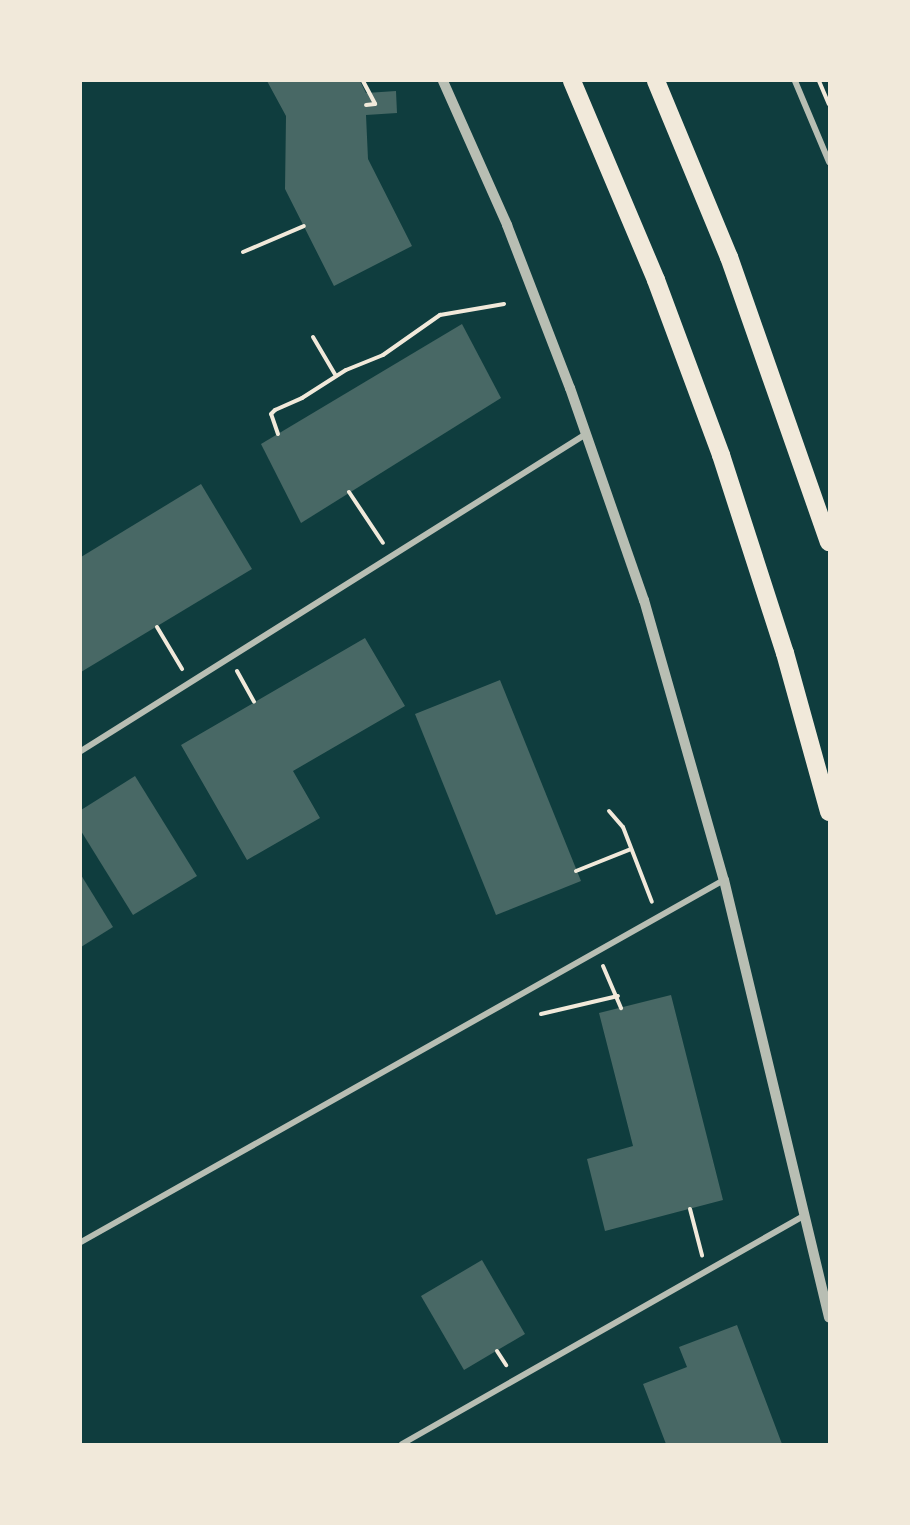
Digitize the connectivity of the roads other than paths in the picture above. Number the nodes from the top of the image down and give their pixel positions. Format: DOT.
graph roads {
  1 [pos="443,81"];
  2 [pos="572,81"];
  3 [pos="656,81"];
  4 [pos="795,81"];
  5 [pos="829,162"];
  6 [pos="587,434"];
  7 [pos="829,542"];
  8 [pos="81,751"];
  9 [pos="829,812"];
  10 [pos="724,880"];
  11 [pos="805,1215"];
  12 [pos="81,1242"];
  13 [pos="829,1318"];
  14 [pos="402,1444"];
  1 -- 6 [label="street"];
  2 -- 9 [label="highway"];
  3 -- 7 [label="highway"];
  4 -- 5 [label="street"];
  6 -- 8 [label="street"];
  6 -- 10 [label="street"];
  10 -- 11 [label="street"];
  10 -- 12 [label="street"];
  11 -- 13 [label="street"];
  11 -- 14 [label="street"];
}
